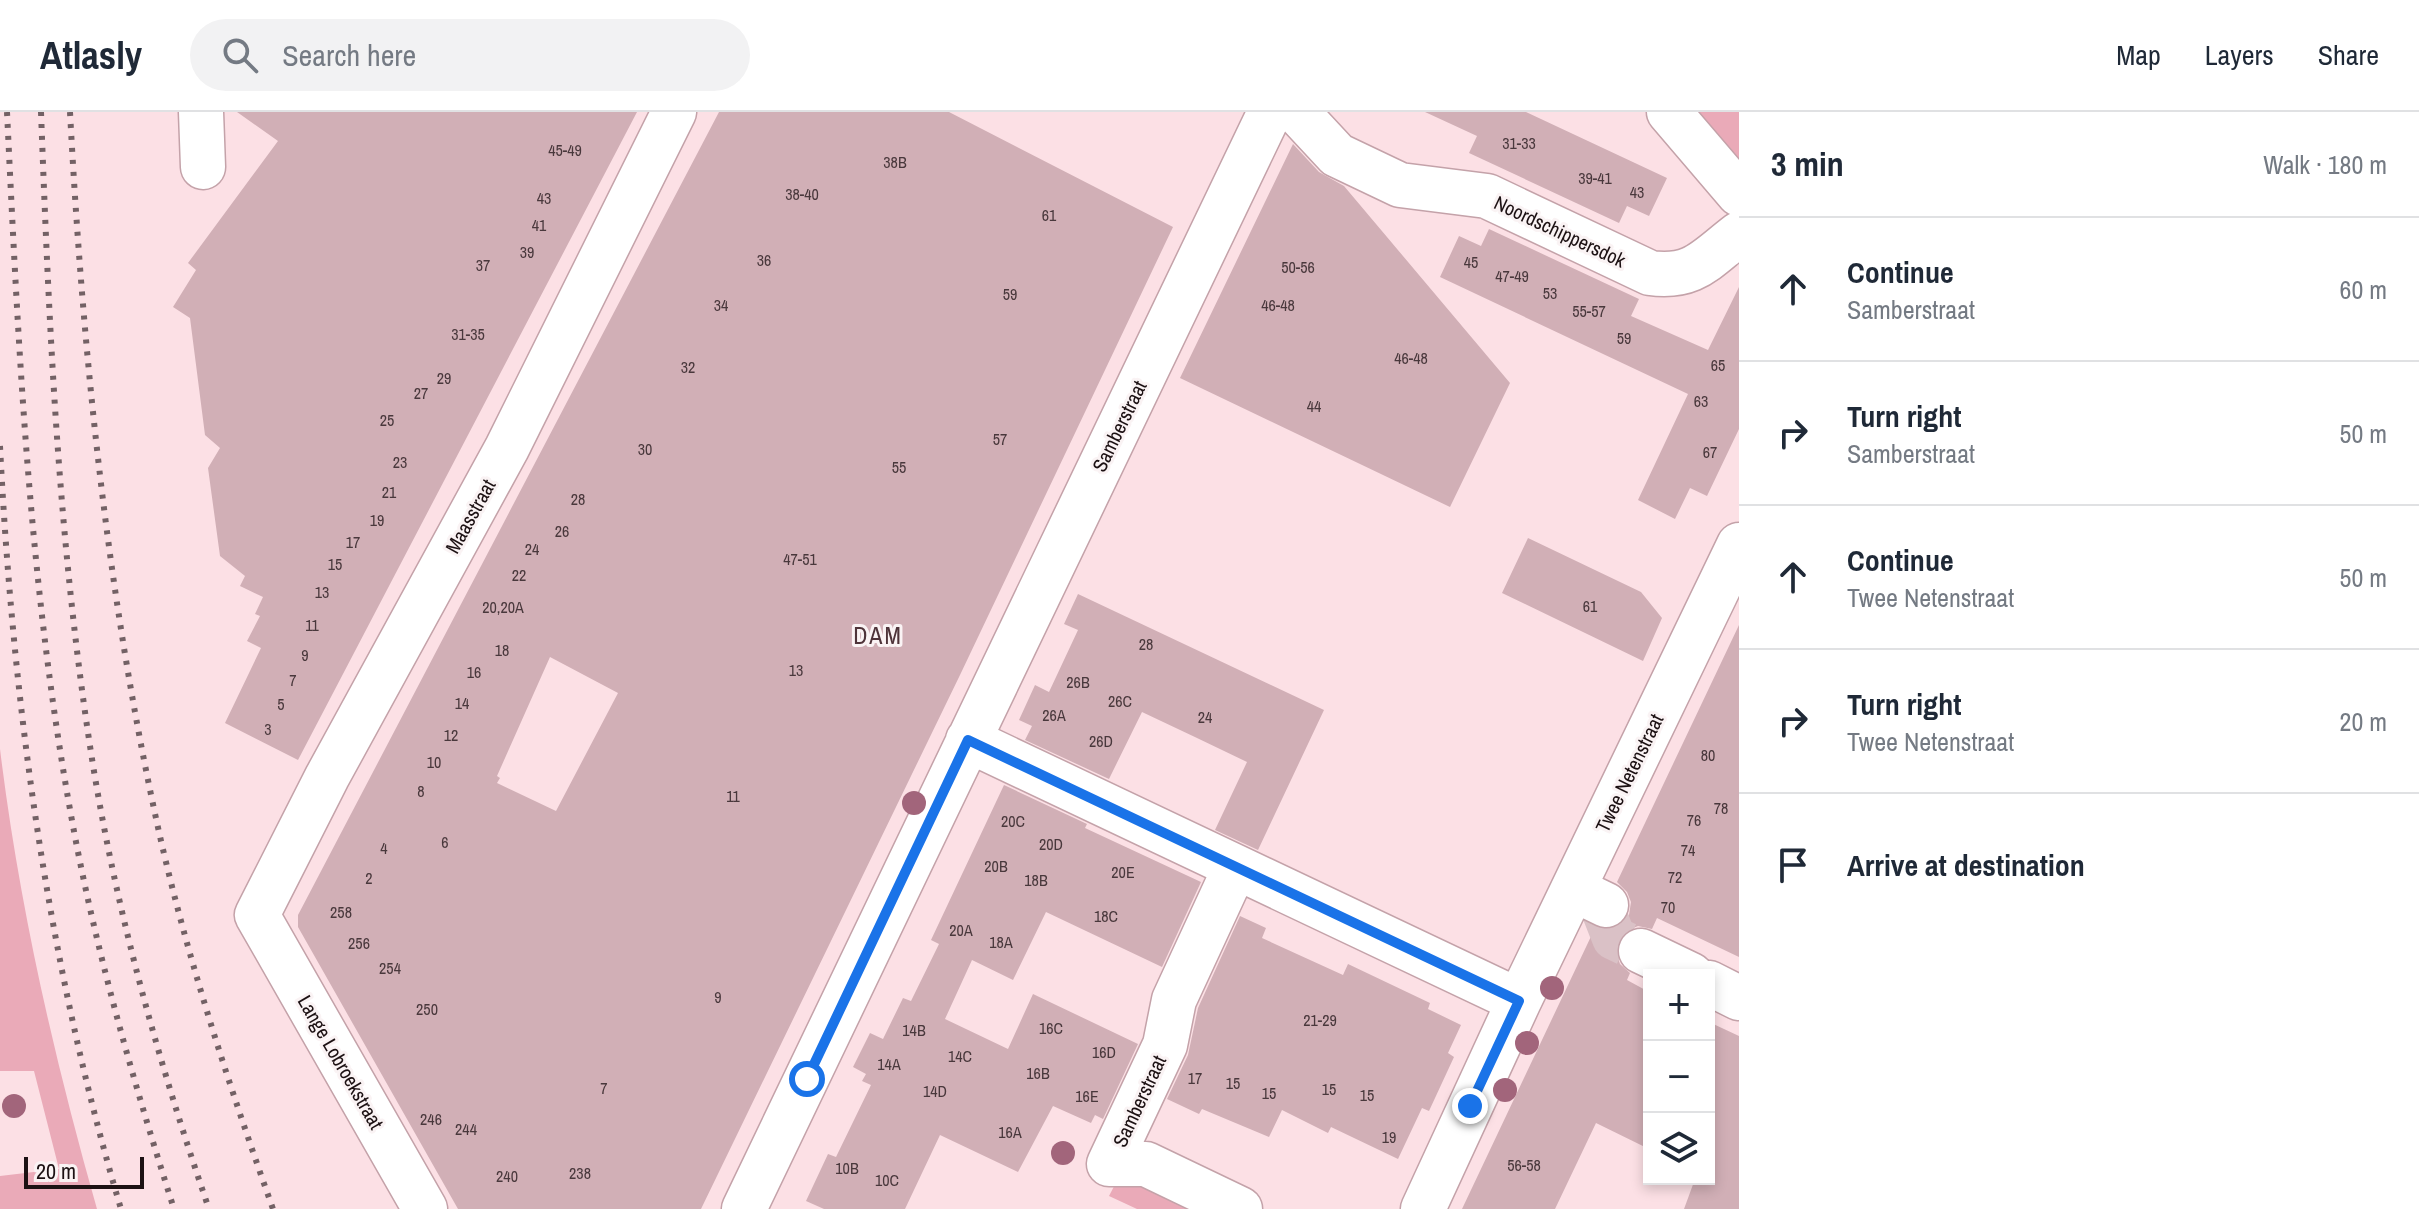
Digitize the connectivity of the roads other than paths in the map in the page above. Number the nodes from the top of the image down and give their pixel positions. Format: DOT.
graph roads {
  1 [pos="201,112"];
  2 [pos="674,112"];
  3 [pos="1270,112"];
  4 [pos="1297,112"];
  5 [pos="1669,112"];
  6 [pos="203,167"];
  7 [pos="1739,194"];
  8 [pos="1739,234"];
  9 [pos="1739,545"];
  10 [pos="968,740"];
  11 [pos="1235,868"];
  12 [pos="257,915"];
  13 [pos="1641,951"];
  14 [pos="1678,969"];
  15 [pos="1715,986"];
  16 [pos="1739,998"];
  17 [pos="1519,1001"];
  18 [pos="425,1209"];
  19 [pos="744,1209"];
  20 [pos="1240,1209"];
  21 [pos="1423,1209"];
  1 -- 6 [label="street"];
  2 -- 12 [label="street, Maasstraat"];
  3 -- 10 [label="street, Samberstraat"];
  4 -- 8 [label="street, Noordschippersdok"];
  5 -- 7 [label="street"];
  9 -- 17 [label="street, Twee Netenstraat"];
  10 -- 11 [label="street"];
  10 -- 19 [label="street, Samberstraat"];
  11 -- 17 [label="street"];
  11 -- 20 [label="street, Samberstraat"];
  12 -- 18 [label="street, Lange Lobroekstraat"];
  13 -- 14 [label="street"];
  15 -- 16 [label="street"];
  17 -- 21 [label="street, Twee Netenstraat"];
}
